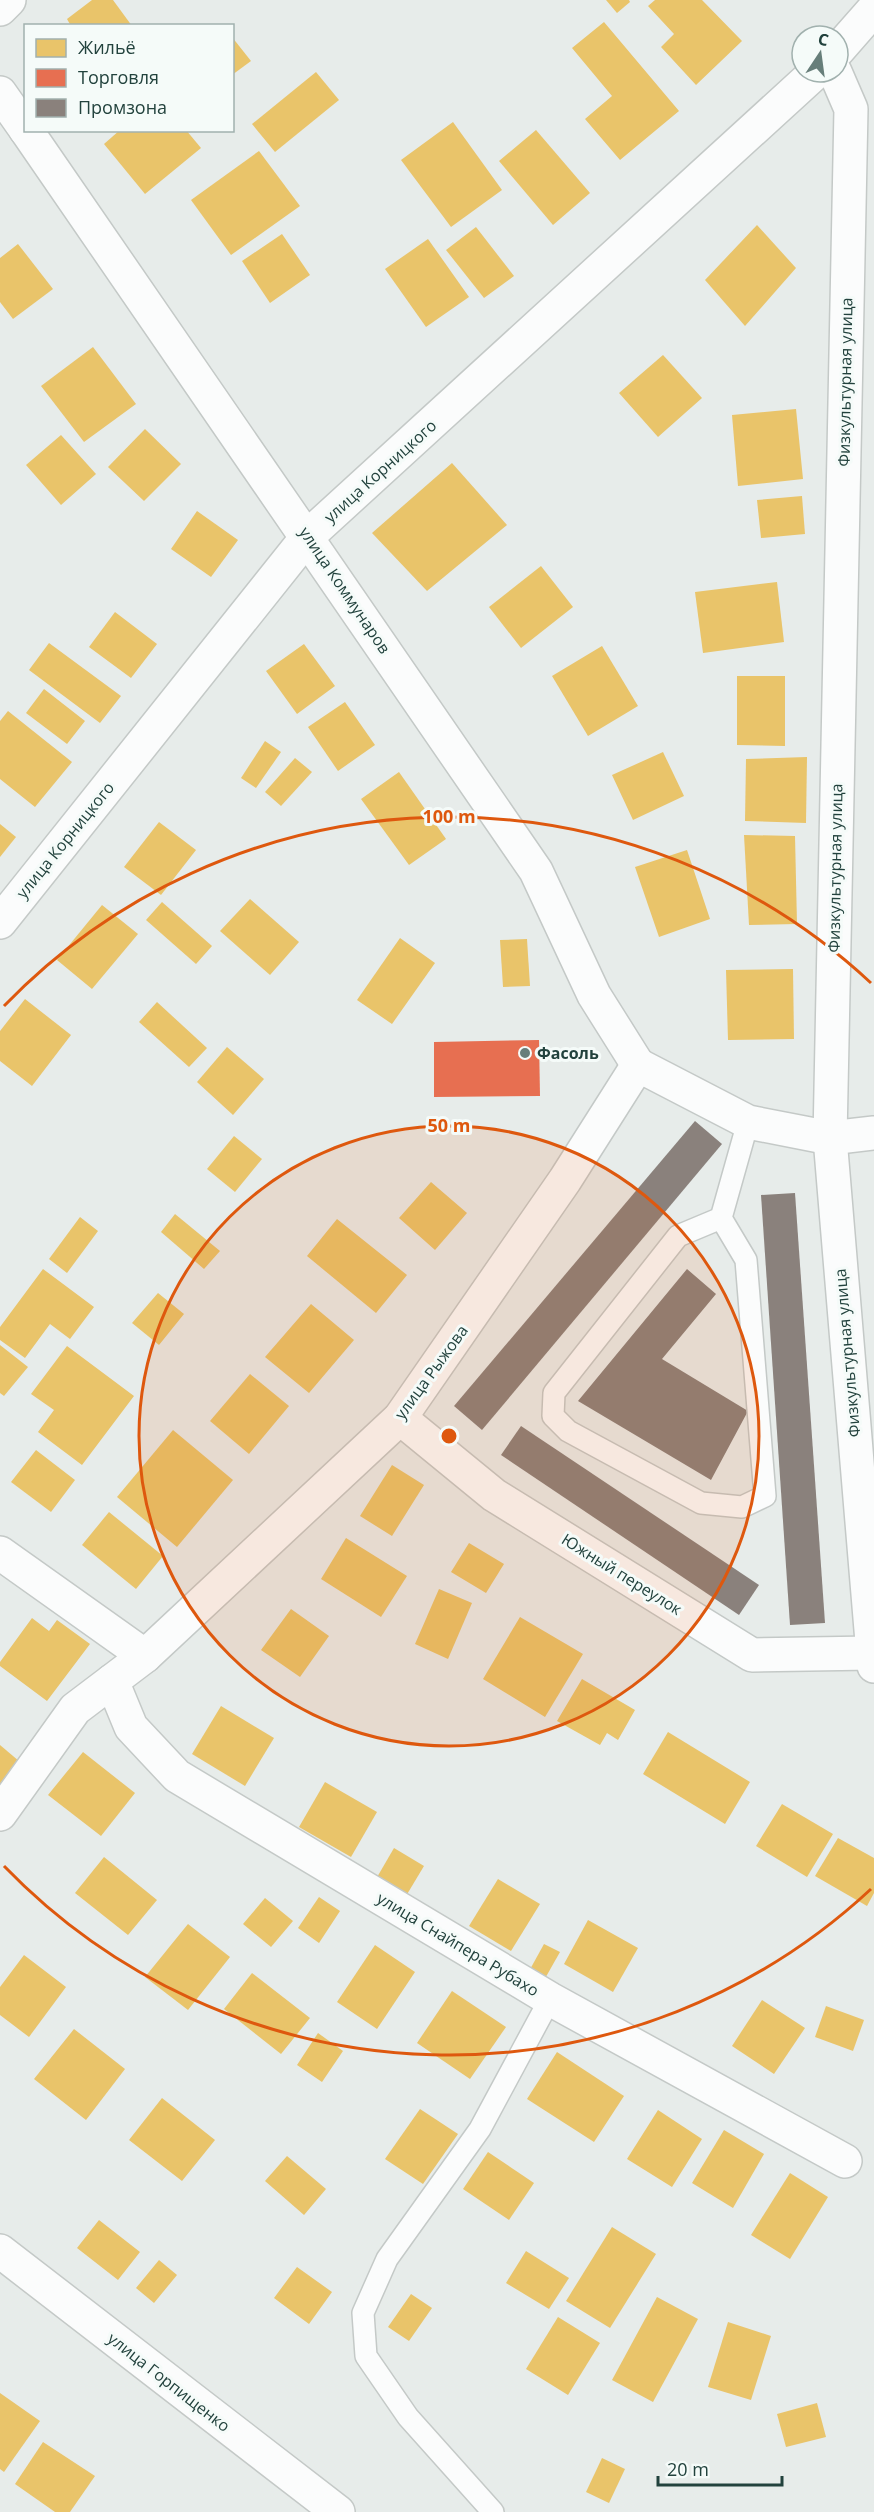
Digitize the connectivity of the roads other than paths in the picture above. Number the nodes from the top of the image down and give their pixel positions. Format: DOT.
graph roads {
  1 [pos="9,0"];
  2 [pos="0,9"];
  3 [pos="874,9"];
  4 [pos="850,36"];
  5 [pos="803,84"];
  6 [pos="840,84"];
  7 [pos="0,93"];
  8 [pos="24,127"];
  9 [pos="27,132"];
  10 [pos="308,536"];
  11 [pos="0,922"];
  12 [pos="638,1065"];
  13 [pos="748,1122"];
  14 [pos="874,1132"];
  15 [pos="830,1138"];
  16 [pos="721,1218"];
  17 [pos="400,1418"];
  18 [pos="0,1553"];
  19 [pos="145,1656"];
  20 [pos="873,1660"];
  21 [pos="112,1681"];
  22 [pos="0,1814"];
  23 [pos="550,1999"];
  24 [pos="845,2161"];
  25 [pos="0,2251"];
  26 [pos="338,2512"];
  27 [pos="494,2512"];
  1 -- 2 [label="street"];
  3 -- 4 [label="street"];
  5 -- 10 [label="street, улица Корницкого"];
  6 -- 15 [label="street, Физкультурная улица"];
  7 -- 8 [label="street, улица Коммунаров"];
  9 -- 10 [label="street, улица Коммунаров"];
  10 -- 11 [label="street, улица Корницкого"];
  10 -- 12 [label="street, улица Коммунаров"];
  12 -- 13 [label="street"];
  12 -- 17 [label="street, улица Рыжова"];
  13 -- 15 [label="street"];
  13 -- 16 [label="lane"];
  14 -- 15 [label="street"];
  15 -- 20 [label="street, Физкультурная улица"];
  16 -- 16 [label="lane"];
  17 -- 19 [label="street, улица Рыжова"];
  17 -- 20 [label="street, Южный переулок"];
  18 -- 19 [label="street"];
  19 -- 21 [label="street, улица Рыжова"];
  21 -- 22 [label="street, улица Рыжова"];
  21 -- 23 [label="street, улица Снайпера Рубахо"];
  23 -- 24 [label="street, улица Снайпера Рубахо"];
  23 -- 27 [label="lane"];
  25 -- 26 [label="street, улица Горпищенко"];
}
